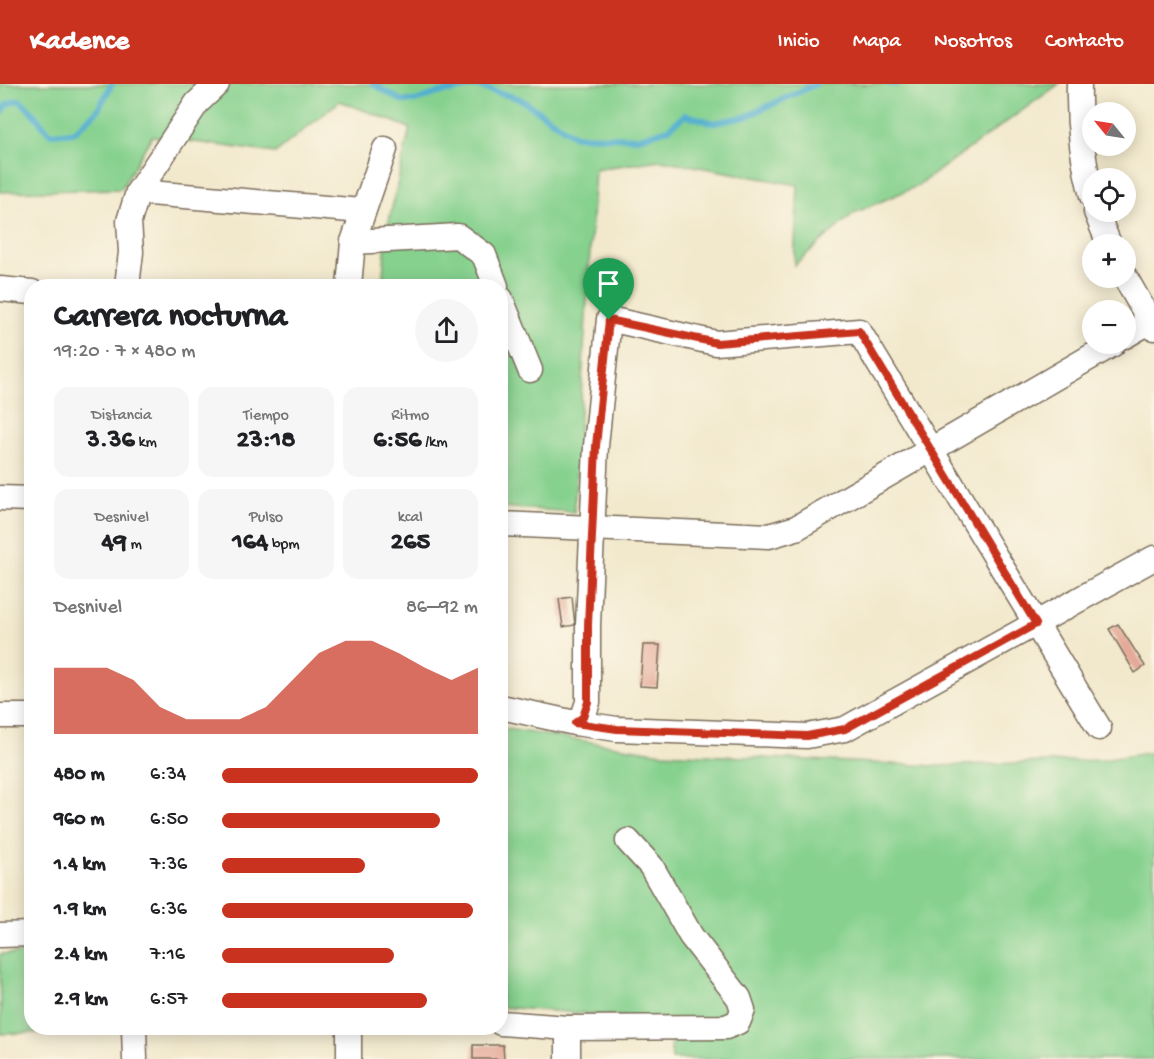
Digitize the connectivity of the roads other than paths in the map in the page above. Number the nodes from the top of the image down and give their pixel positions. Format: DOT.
graph roads {
  1 [pos="217,84"];
  2 [pos="1079,84"];
  3 [pos="385,149"];
  4 [pos="1087,168"];
  5 [pos="138,192"];
  6 [pos="362,211"];
  7 [pos="353,242"];
  8 [pos="129,279"];
  9 [pos="350,279"];
  10 [pos="493,279"];
  11 [pos="1132,288"];
  12 [pos="0,290"];
  13 [pos="24,292"];
  14 [pos="508,315"];
  15 [pos="1153,323"];
  16 [pos="1136,331"];
  17 [pos="1096,354"];
  18 [pos="530,370"];
  19 [pos="931,450"];
  20 [pos="0,498"];
  21 [pos="24,499"];
  22 [pos="508,524"];
  23 [pos="593,529"];
  24 [pos="1154,558"];
  25 [pos="1036,624"];
  26 [pos="508,709"];
  27 [pos="0,716"];
  28 [pos="24,716"];
  29 [pos="575,723"];
  30 [pos="1099,728"];
  31 [pos="628,841"];
  32 [pos="24,934"];
  33 [pos="0,935"];
  34 [pos="508,1024"];
  35 [pos="568,1028"];
  36 [pos="134,1035"];
  37 [pos="349,1035"];
  38 [pos="135,1059"];
  39 [pos="350,1059"];
  40 [pos="568,1059"];
  1 -- 5 [label="street"];
  2 -- 4 [label="street"];
  3 -- 6 [label="street"];
  5 -- 6 [label="street"];
  5 -- 8 [label="street"];
  6 -- 7 [label="street"];
  7 -- 9 [label="street"];
  7 -- 10 [label="street"];
  11 -- 15 [label="street"];
  12 -- 13 [label="street"];
  14 -- 18 [label="street"];
  15 -- 16 [label="street"];
  17 -- 19 [label="street"];
  19 -- 23 [label="street"];
  19 -- 23 [label="street"];
  19 -- 25 [label="street"];
  20 -- 21 [label="street"];
  22 -- 23 [label="street"];
  23 -- 29 [label="street"];
  24 -- 25 [label="street"];
  25 -- 29 [label="street"];
  25 -- 30 [label="street"];
  26 -- 29 [label="street"];
  27 -- 28 [label="street"];
  31 -- 35 [label="street"];
  32 -- 33 [label="street"];
  34 -- 35 [label="street"];
  35 -- 40 [label="street"];
  36 -- 38 [label="street"];
  37 -- 39 [label="street"];
}
